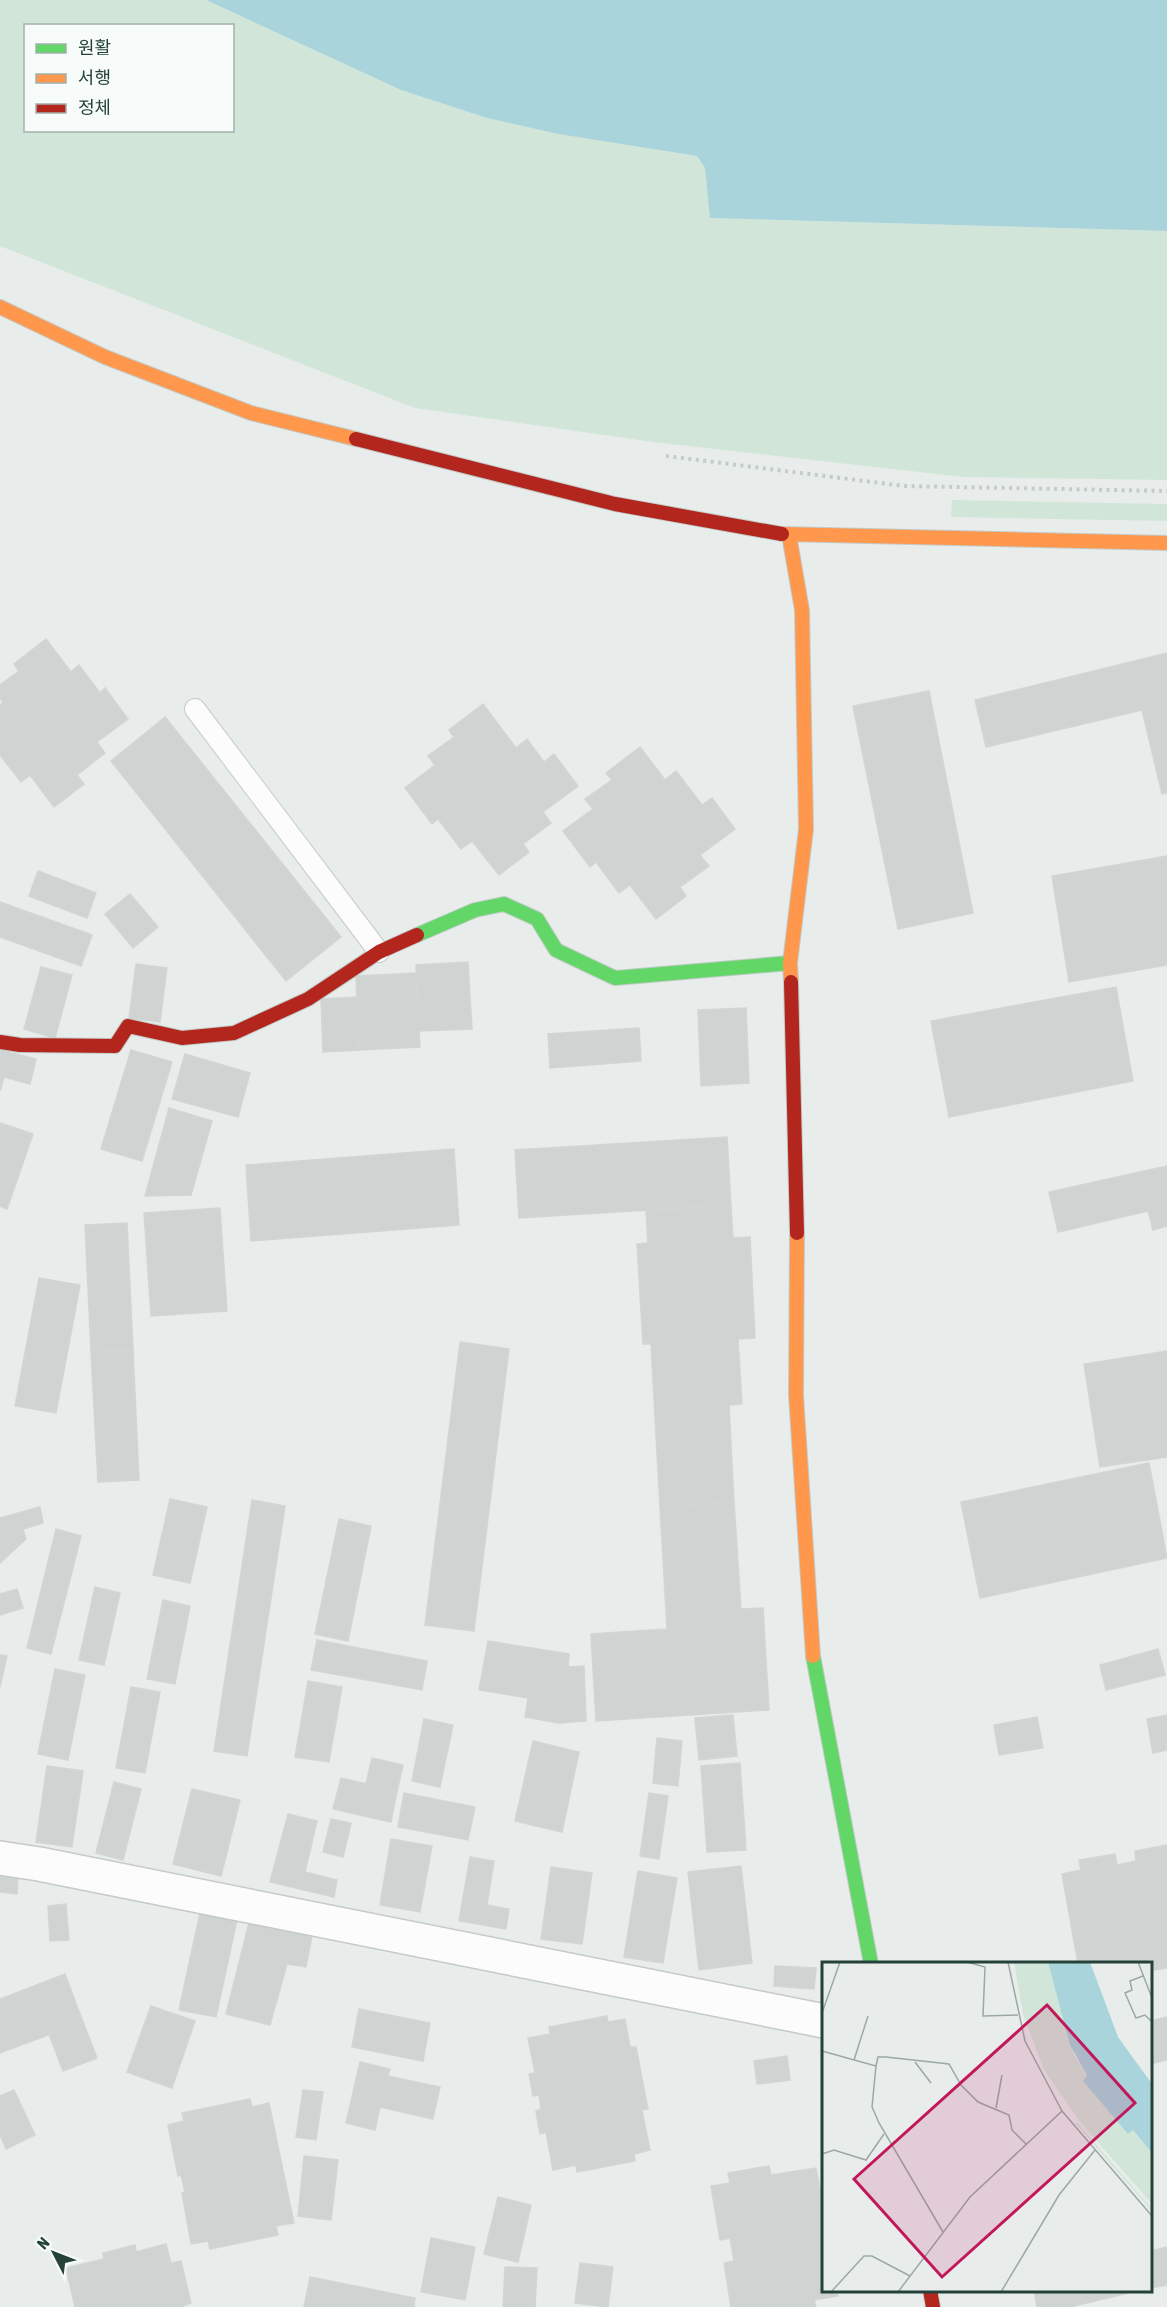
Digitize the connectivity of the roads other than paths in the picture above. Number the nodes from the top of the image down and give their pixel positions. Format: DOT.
graph roads {
  1 [pos="0,307"];
  2 [pos="789,535"];
  3 [pos="1167,543"];
  4 [pos="195,709"];
  5 [pos="379,952"];
  6 [pos="790,963"];
  7 [pos="0,1042"];
  8 [pos="0,1858"];
  9 [pos="871,1962"];
  10 [pos="822,2020"];
  11 [pos="930,2292"];
  12 [pos="933,2307"];
  1 -- 2 [label="main road"];
  2 -- 3 [label="main road"];
  2 -- 6 [label="main road"];
  4 -- 5 [label="lane"];
  5 -- 6 [label="main road"];
  5 -- 7 [label="main road"];
  6 -- 9 [label="main road"];
  8 -- 10 [label="street"];
  11 -- 12 [label="main road"];
}
